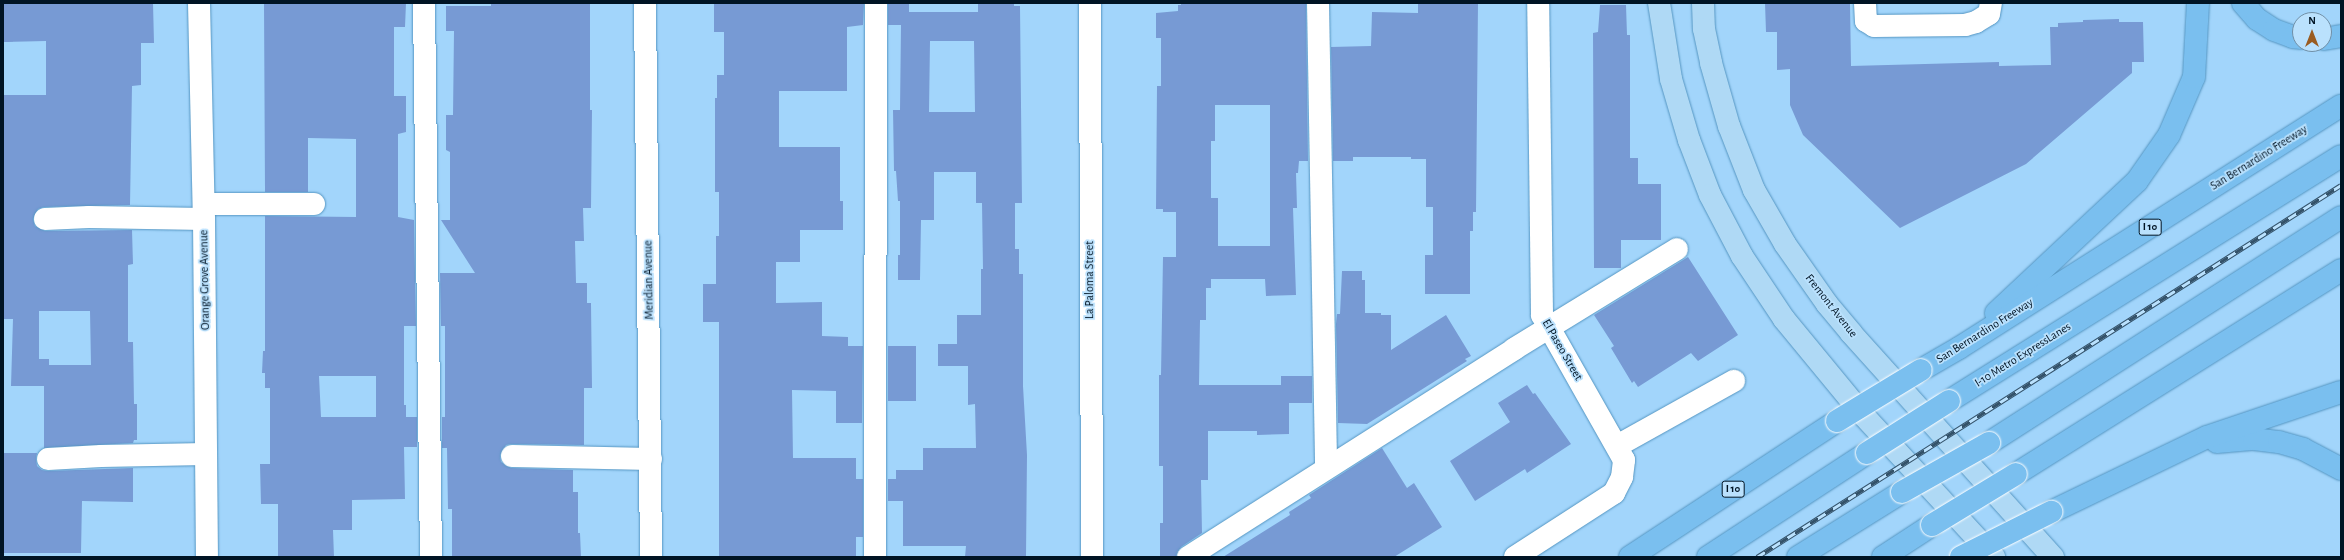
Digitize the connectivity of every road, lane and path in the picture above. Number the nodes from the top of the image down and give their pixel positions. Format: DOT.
graph roads {
  1 [pos="199,3"];
  2 [pos="424,3"];
  3 [pos="646,3"];
  4 [pos="876,3"];
  5 [pos="1090,3"];
  6 [pos="1318,3"];
  7 [pos="1538,3"];
  8 [pos="1659,3"];
  9 [pos="1703,3"];
  10 [pos="1865,3"];
  11 [pos="1991,3"];
  12 [pos="2198,3"];
  13 [pos="2243,3"];
  14 [pos="2292,36"];
  15 [pos="2341,106"];
  16 [pos="2341,156"];
  17 [pos="314,204"];
  18 [pos="204,212"];
  19 [pos="2341,217"];
  20 [pos="45,219"];
  21 [pos="2341,231"];
  22 [pos="2294,246"];
  23 [pos="1677,249"];
  24 [pos="2341,270"];
  25 [pos="1548,327"];
  26 [pos="1958,348"];
  27 [pos="1734,381"];
  28 [pos="2341,392"];
  29 [pos="1617,446"];
  30 [pos="2188,446"];
  31 [pos="206,454"];
  32 [pos="512,456"];
  33 [pos="48,460"];
  34 [pos="651,460"];
  35 [pos="1326,468"];
  36 [pos="2341,469"];
  37 [pos="207,557"];
  38 [pos="431,557"];
  39 [pos="651,557"];
  40 [pos="875,557"];
  41 [pos="1092,557"];
  42 [pos="1188,557"];
  43 [pos="1515,557"];
  44 [pos="1630,557"];
  45 [pos="1708,557"];
  46 [pos="1798,557"];
  47 [pos="1883,557"];
  48 [pos="1961,557"];
  49 [pos="1994,557"];
  50 [pos="2054,557"];
  1 -- 18 [label="street, Orange Grove Avenue"];
  2 -- 38 [label="street"];
  3 -- 34 [label="street, Meridian Avenue"];
  4 -- 40 [label="street"];
  5 -- 41 [label="street, La Paloma Street"];
  6 -- 35 [label="street"];
  7 -- 25 [label="street, El Paseo Street"];
  8 -- 49 [label="main road"];
  9 -- 50 [label="main road, Fremont Avenue"];
  10 -- 11 [label="street"];
  12 -- 26 [label="highway"];
  13 -- 14 [label="highway"];
  15 -- 26 [label="highway, San Bernardino Freeway / I 10"];
  16 -- 45 [label="highway, I-10 Metro ExpressLanes, bridge"];
  17 -- 18 [label="street"];
  18 -- 20 [label="street"];
  18 -- 31 [label="street, Orange Grove Avenue"];
  19 -- 22 [label="highway"];
  21 -- 22 [label="highway"];
  22 -- 46 [label="highway, bridge"];
  23 -- 25 [label="street"];
  24 -- 47 [label="highway, bridge"];
  25 -- 29 [label="street, El Paseo Street"];
  25 -- 35 [label="street"];
  26 -- 44 [label="highway, San Bernardino Freeway / I 10, bridge"];
  27 -- 29 [label="street"];
  28 -- 30 [label="highway"];
  29 -- 43 [label="street, El Paseo Street"];
  30 -- 36 [label="highway"];
  30 -- 48 [label="highway, bridge"];
  31 -- 33 [label="street"];
  31 -- 37 [label="street, Orange Grove Avenue"];
  32 -- 34 [label="street"];
  34 -- 39 [label="street, Meridian Avenue"];
  35 -- 42 [label="street"];
}
